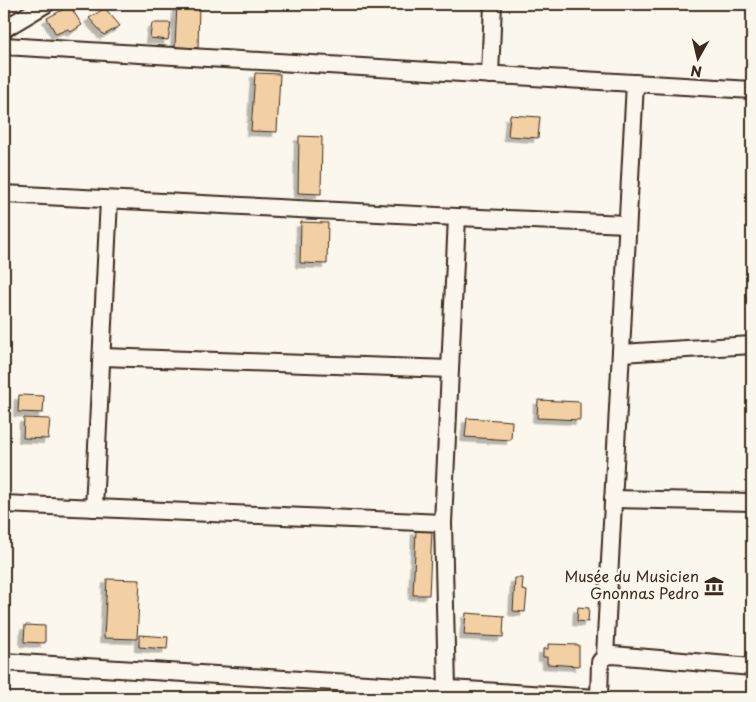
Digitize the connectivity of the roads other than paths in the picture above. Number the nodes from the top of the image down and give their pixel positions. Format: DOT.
graph roads {
  1 [pos="46,4"];
  2 [pos="493,4"];
  3 [pos="4,29"];
  4 [pos="4,46"];
  5 [pos="490,74"];
  6 [pos="635,83"];
  7 [pos="752,90"];
  8 [pos="4,194"];
  9 [pos="109,200"];
  10 [pos="457,217"];
  11 [pos="627,224"];
  12 [pos="752,345"];
  13 [pos="621,353"];
  14 [pos="102,357"];
  15 [pos="450,369"];
  16 [pos="613,498"];
  17 [pos="752,502"];
  18 [pos="4,504"];
  19 [pos="94,508"];
  20 [pos="443,523"];
  21 [pos="605,656"];
  22 [pos="4,662"];
  23 [pos="752,667"];
  24 [pos="447,690"];
  25 [pos="335,691"];
  26 [pos="598,698"];
  1 -- 3 [label="street"];
  2 -- 5 [label="street"];
  4 -- 5 [label="street"];
  5 -- 6 [label="street"];
  6 -- 7 [label="street"];
  6 -- 11 [label="street"];
  8 -- 9 [label="street"];
  9 -- 10 [label="street"];
  9 -- 14 [label="street"];
  10 -- 11 [label="street"];
  10 -- 15 [label="street"];
  11 -- 13 [label="street"];
  12 -- 13 [label="street"];
  13 -- 16 [label="street"];
  14 -- 15 [label="street"];
  14 -- 19 [label="street"];
  15 -- 20 [label="street"];
  16 -- 17 [label="street"];
  16 -- 21 [label="street"];
  18 -- 19 [label="street"];
  19 -- 20 [label="street"];
  20 -- 24 [label="street"];
  21 -- 23 [label="street"];
  21 -- 26 [label="street"];
  22 -- 25 [label="street"];
  24 -- 25 [label="street"];
  24 -- 26 [label="street"];
}
